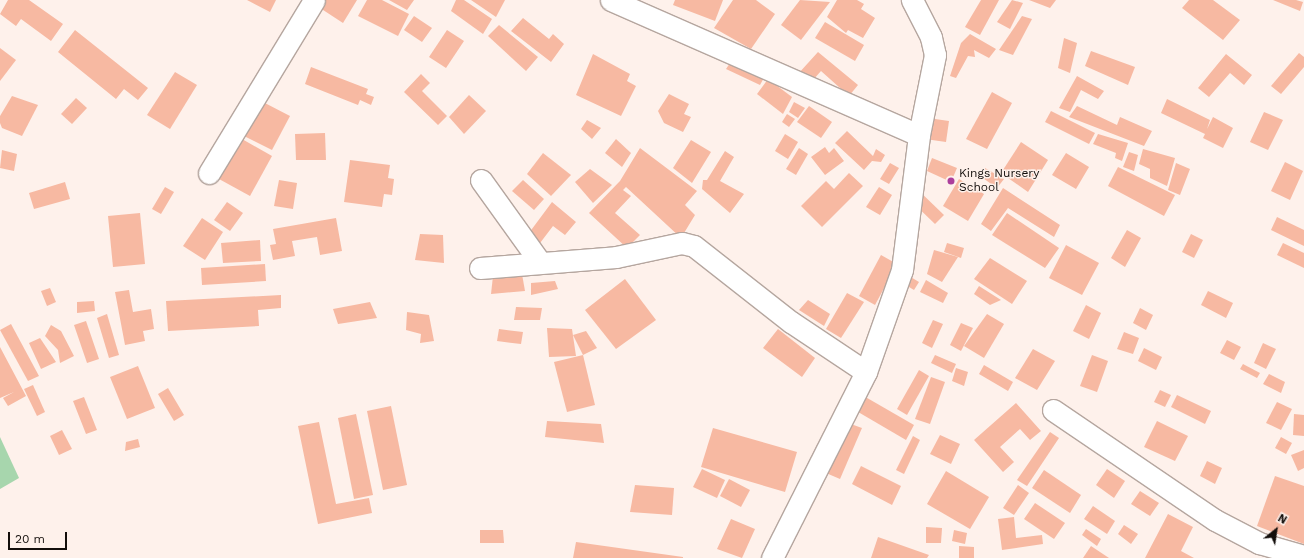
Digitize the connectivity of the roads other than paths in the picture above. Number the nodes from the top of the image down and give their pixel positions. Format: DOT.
graph roads {
  1 [pos="314,0"];
  2 [pos="612,0"];
  3 [pos="912,0"];
  4 [pos="919,135"];
  5 [pos="209,173"];
  6 [pos="481,180"];
  7 [pos="540,262"];
  8 [pos="480,268"];
  9 [pos="866,372"];
  10 [pos="1053,410"];
  11 [pos="1304,556"];
  12 [pos="772,558"];
  1 -- 5 [label="street"];
  2 -- 4 [label="street"];
  3 -- 4 [label="street"];
  4 -- 9 [label="street"];
  6 -- 7 [label="street"];
  7 -- 8 [label="street"];
  7 -- 9 [label="street"];
  9 -- 12 [label="street"];
  10 -- 11 [label="street"];
}
